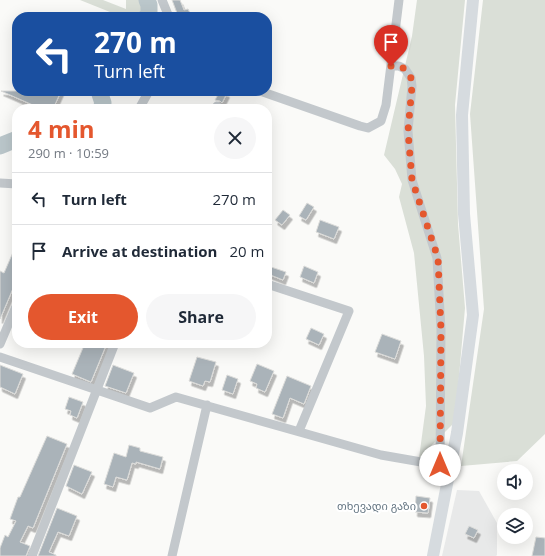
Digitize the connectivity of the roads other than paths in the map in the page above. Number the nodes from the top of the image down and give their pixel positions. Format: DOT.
graph roads {
  1 [pos="162,0"];
  2 [pos="399,0"];
  3 [pos="473,0"];
  4 [pos="167,12"];
  5 [pos="391,66"];
  6 [pos="272,95"];
  7 [pos="0,183"];
  8 [pos="12,184"];
  9 [pos="272,286"];
  10 [pos="12,316"];
  11 [pos="0,344"];
  12 [pos="113,348"];
  13 [pos="0,357"];
  14 [pos="97,390"];
  15 [pos="207,405"];
  16 [pos="298,431"];
  17 [pos="445,466"];
  18 [pos="32,556"];
  19 [pos="172,556"];
  20 [pos="433,556"];
  1 -- 4 [label="street"];
  2 -- 5 [label="street"];
  3 -- 17 [label="main road"];
  5 -- 6 [label="street"];
  5 -- 17 [label="street"];
  7 -- 8 [label="street"];
  9 -- 16 [label="street"];
  10 -- 11 [label="street"];
  12 -- 14 [label="street"];
  13 -- 14 [label="street"];
  14 -- 15 [label="street"];
  14 -- 18 [label="street"];
  15 -- 16 [label="street"];
  15 -- 19 [label="street"];
  16 -- 17 [label="street"];
  17 -- 20 [label="main road"];
}
